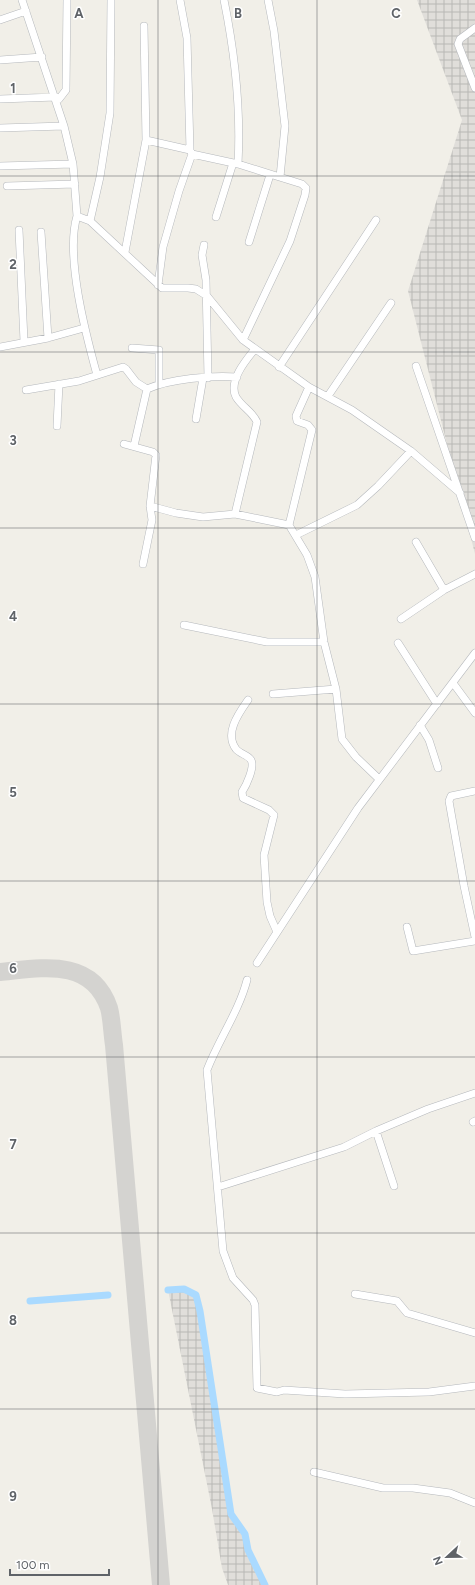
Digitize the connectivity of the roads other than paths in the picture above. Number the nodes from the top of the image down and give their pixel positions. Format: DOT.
graph roads {
  1 [pos="22,0"];
  2 [pos="67,0"];
  3 [pos="111,0"];
  4 [pos="180,0"];
  5 [pos="224,0"];
  6 [pos="268,0"];
  7 [pos="26,11"];
  8 [pos="0,20"];
  9 [pos="144,26"];
  10 [pos="475,28"];
  11 [pos="42,57"];
  12 [pos="0,60"];
  13 [pos="475,88"];
  14 [pos="56,97"];
  15 [pos="0,99"];
  16 [pos="64,126"];
  17 [pos="0,128"];
  18 [pos="146,140"];
  19 [pos="191,152"];
  20 [pos="73,164"];
  21 [pos="235,164"];
  22 [pos="0,166"];
  23 [pos="270,175"];
  24 [pos="280,177"];
  25 [pos="76,184"];
  26 [pos="7,186"];
  27 [pos="77,216"];
  28 [pos="216,217"];
  29 [pos="376,220"];
  30 [pos="90,221"];
  31 [pos="19,230"];
  32 [pos="41,232"];
  33 [pos="249,242"];
  34 [pos="204,245"];
  35 [pos="125,252"];
  36 [pos="158,285"];
  37 [pos="207,296"];
  38 [pos="391,303"];
  39 [pos="84,328"];
  40 [pos="48,338"];
  41 [pos="244,340"];
  42 [pos="24,341"];
  43 [pos="0,347"];
  44 [pos="132,348"];
  45 [pos="255,349"];
  46 [pos="416,366"];
  47 [pos="279,367"];
  48 [pos="97,375"];
  49 [pos="237,377"];
  50 [pos="205,378"];
  51 [pos="159,383"];
  52 [pos="58,384"];
  53 [pos="309,387"];
  54 [pos="147,389"];
  55 [pos="26,390"];
  56 [pos="328,396"];
  57 [pos="196,419"];
  58 [pos="57,426"];
  59 [pos="124,444"];
  60 [pos="134,446"];
  61 [pos="411,451"];
  62 [pos="460,493"];
  63 [pos="150,506"];
  64 [pos="235,514"];
  65 [pos="290,524"];
  66 [pos="296,535"];
  67 [pos="475,538"];
  68 [pos="416,542"];
  69 [pos="143,564"];
  70 [pos="475,574"];
  71 [pos="444,590"];
  72 [pos="401,619"];
  73 [pos="184,625"];
  74 [pos="324,642"];
  75 [pos="398,643"];
  76 [pos="475,653"];
  77 [pos="453,682"];
  78 [pos="336,689"];
  79 [pos="273,694"];
  80 [pos="248,700"];
  81 [pos="437,704"];
  82 [pos="475,713"];
  83 [pos="420,725"];
  84 [pos="438,768"];
  85 [pos="379,779"];
  86 [pos="475,791"];
  87 [pos="407,928"];
  88 [pos="277,932"];
  89 [pos="475,937"];
  90 [pos="475,941"];
  91 [pos="257,963"];
  92 [pos="247,980"];
  93 [pos="475,1093"];
  94 [pos="376,1131"];
  95 [pos="394,1186"];
  96 [pos="218,1187"];
  97 [pos="356,1294"];
  98 [pos="475,1333"];
  99 [pos="475,1386"];
  100 [pos="314,1472"];
  101 [pos="475,1503"];
  1 -- 7 [label="street"];
  2 -- 14 [label="street"];
  3 -- 30 [label="street"];
  4 -- 19 [label="street"];
  5 -- 21 [label="street"];
  6 -- 24 [label="street"];
  7 -- 8 [label="street"];
  7 -- 11 [label="street"];
  9 -- 18 [label="street"];
  10 -- 13 [label="street"];
  11 -- 12 [label="street"];
  11 -- 14 [label="street"];
  14 -- 15 [label="street"];
  14 -- 16 [label="street"];
  16 -- 17 [label="street"];
  16 -- 20 [label="street"];
  18 -- 19 [label="street"];
  18 -- 35 [label="street"];
  19 -- 21 [label="street"];
  19 -- 36 [label="street"];
  20 -- 22 [label="street"];
  20 -- 25 [label="street"];
  21 -- 23 [label="street"];
  21 -- 28 [label="street"];
  23 -- 24 [label="street"];
  23 -- 33 [label="street"];
  24 -- 41 [label="street"];
  25 -- 26 [label="street"];
  25 -- 27 [label="street"];
  27 -- 30 [label="street"];
  27 -- 39 [label="street"];
  29 -- 47 [label="street"];
  30 -- 35 [label="street"];
  31 -- 42 [label="street"];
  32 -- 40 [label="street"];
  34 -- 37 [label="street"];
  35 -- 36 [label="street"];
  36 -- 37 [label="street"];
  37 -- 41 [label="street"];
  37 -- 50 [label="street"];
  38 -- 56 [label="street"];
  39 -- 40 [label="street"];
  39 -- 48 [label="street"];
  40 -- 42 [label="street"];
  41 -- 45 [label="street"];
  42 -- 43 [label="street"];
  44 -- 51 [label="street"];
  45 -- 47 [label="street"];
  45 -- 49 [label="street"];
  46 -- 62 [label="street"];
  47 -- 53 [label="street"];
  48 -- 52 [label="street"];
  48 -- 54 [label="street"];
  49 -- 50 [label="street"];
  49 -- 64 [label="street"];
  50 -- 51 [label="street"];
  50 -- 57 [label="street"];
  51 -- 54 [label="street"];
  52 -- 55 [label="street"];
  52 -- 58 [label="street"];
  53 -- 56 [label="street"];
  53 -- 65 [label="street"];
  54 -- 60 [label="street"];
  56 -- 61 [label="street"];
  59 -- 60 [label="street"];
  60 -- 63 [label="street"];
  61 -- 62 [label="street"];
  61 -- 66 [label="street"];
  62 -- 67 [label="street"];
  63 -- 64 [label="street"];
  63 -- 69 [label="street"];
  64 -- 65 [label="street"];
  65 -- 66 [label="street"];
  66 -- 74 [label="street"];
  68 -- 71 [label="street"];
  70 -- 71 [label="street"];
  71 -- 72 [label="street"];
  73 -- 74 [label="street"];
  74 -- 78 [label="street"];
  75 -- 81 [label="street"];
  76 -- 77 [label="street"];
  77 -- 81 [label="street"];
  77 -- 82 [label="street"];
  78 -- 79 [label="street"];
  78 -- 85 [label="street"];
  80 -- 88 [label="street"];
  81 -- 83 [label="street"];
  83 -- 84 [label="street"];
  83 -- 85 [label="street"];
  85 -- 88 [label="street"];
  86 -- 89 [label="street"];
  87 -- 90 [label="street"];
  88 -- 91 [label="street"];
  92 -- 96 [label="street"];
  93 -- 94 [label="street"];
  94 -- 95 [label="street"];
  94 -- 96 [label="street"];
  96 -- 99 [label="street"];
  97 -- 98 [label="street"];
  100 -- 101 [label="street"];
}
